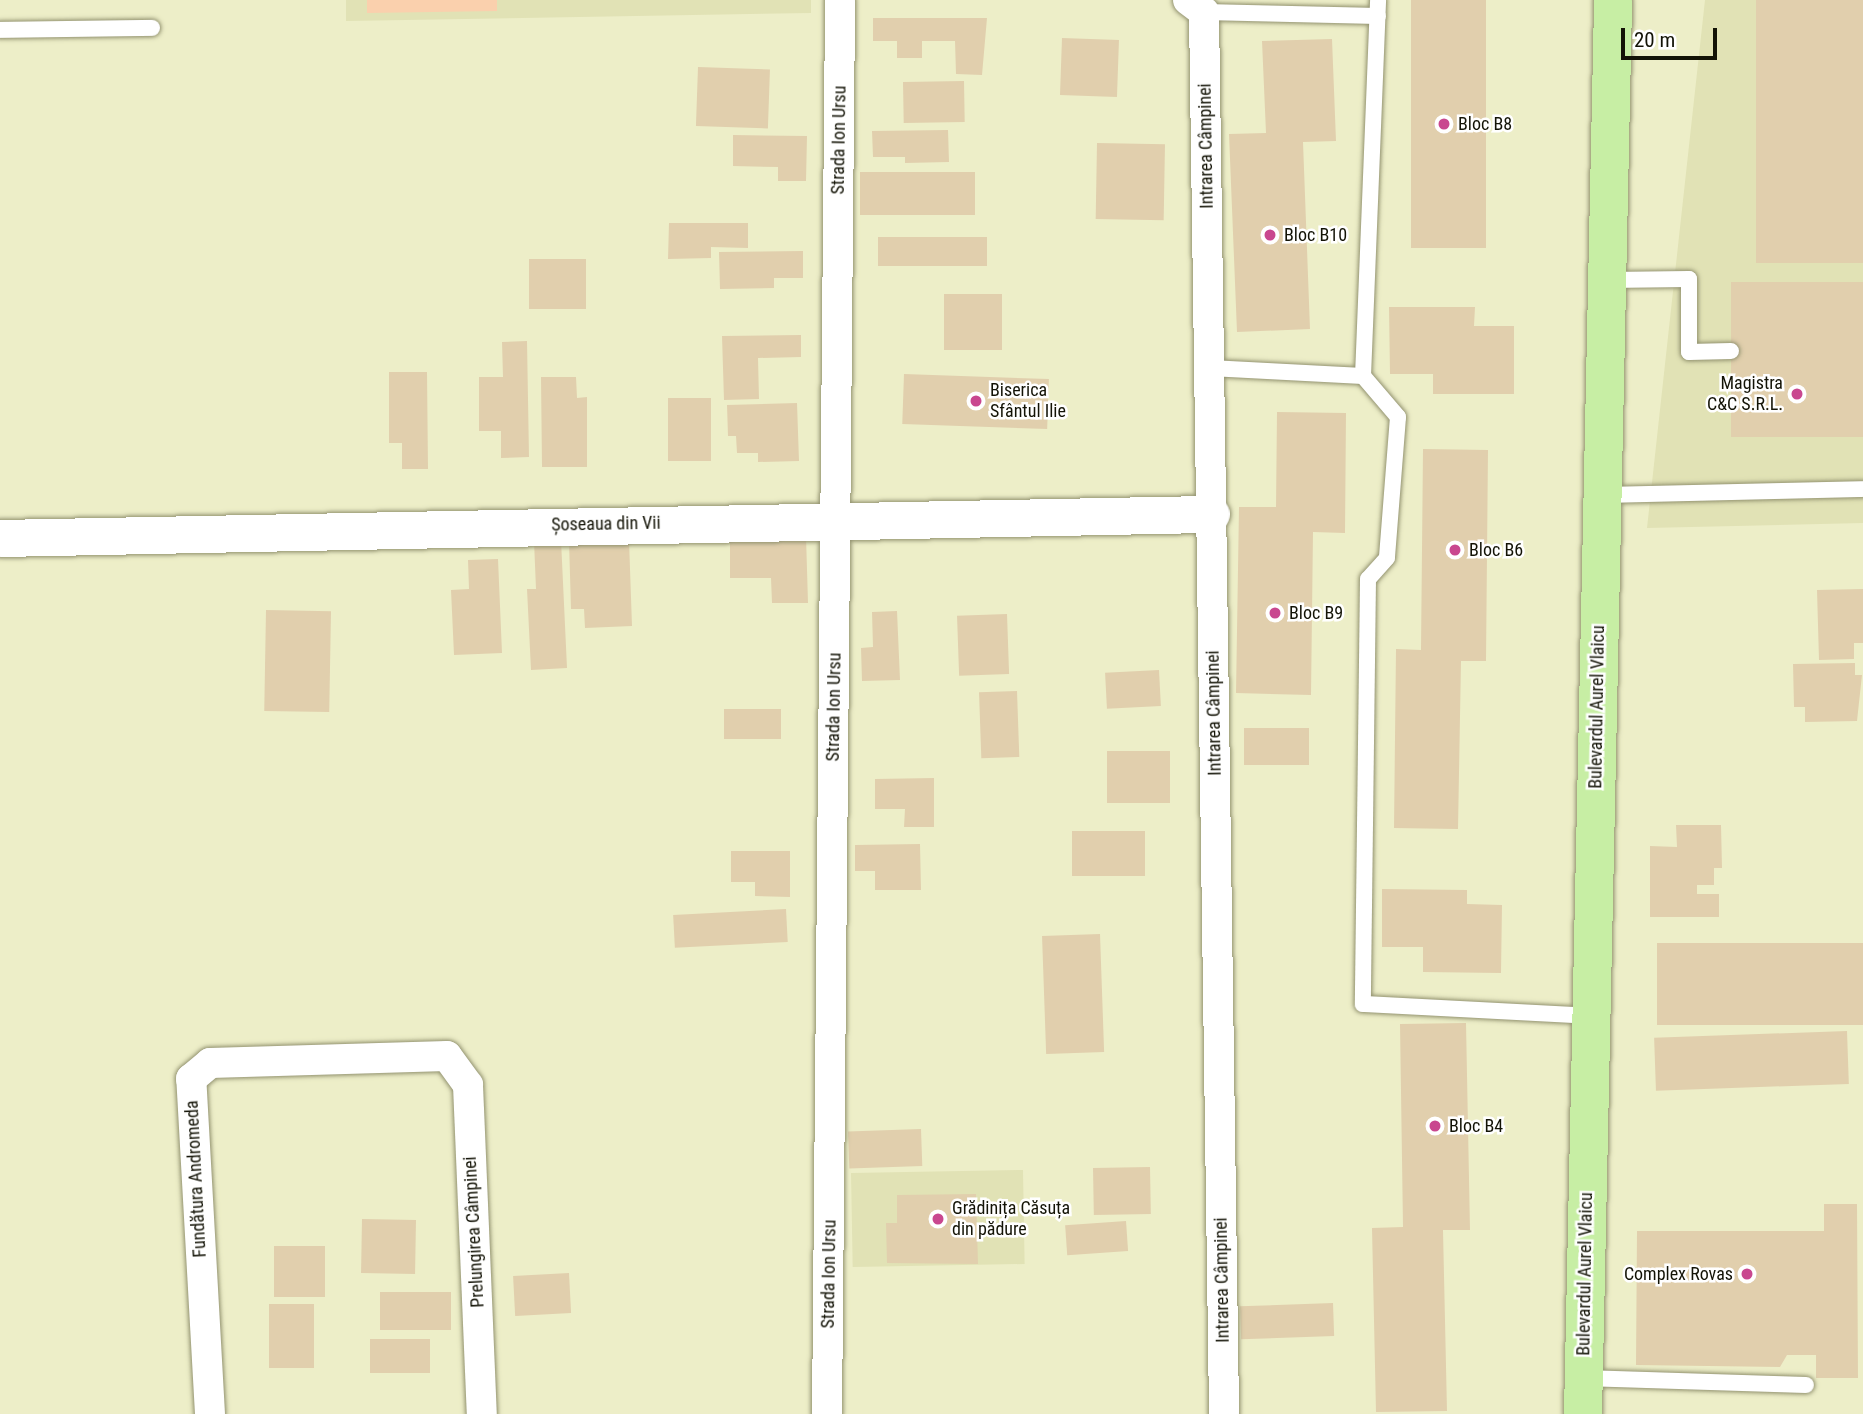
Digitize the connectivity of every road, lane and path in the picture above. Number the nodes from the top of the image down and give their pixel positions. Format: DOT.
graph roads {
  1 [pos="840,0"];
  2 [pos="1613,0"];
  3 [pos="1196,6"];
  4 [pos="1378,8"];
  5 [pos="152,28"];
  6 [pos="0,30"];
  7 [pos="1606,280"];
  8 [pos="1731,351"];
  9 [pos="1210,368"];
  10 [pos="1363,376"];
  11 [pos="1863,489"];
  12 [pos="1601,495"];
  13 [pos="1211,514"];
  14 [pos="836,519"];
  15 [pos="0,538"];
  16 [pos="1590,1016"];
  17 [pos="447,1056"];
  18 [pos="1806,1385"];
  19 [pos="1583,1396"];
  20 [pos="210,1414"];
  21 [pos="482,1414"];
  22 [pos="827,1414"];
  23 [pos="1224,1414"];
  1 -- 14 [label="street, Strada Ion Ursu"];
  2 -- 7 [label="main road, Bulevardul Aurel Vlaicu"];
  3 -- 4 [label="lane"];
  3 -- 9 [label="street, Intrarea Câmpinei"];
  4 -- 10 [label="lane"];
  5 -- 6 [label="lane"];
  7 -- 8 [label="lane"];
  7 -- 12 [label="main road, Bulevardul Aurel Vlaicu"];
  9 -- 10 [label="lane"];
  9 -- 13 [label="street, Intrarea Câmpinei"];
  10 -- 16 [label="lane"];
  11 -- 12 [label="lane"];
  12 -- 16 [label="main road, Bulevardul Aurel Vlaicu"];
  13 -- 14 [label="street, Șoseaua din Vii"];
  13 -- 23 [label="street, Intrarea Câmpinei"];
  14 -- 15 [label="street, Șoseaua din Vii"];
  14 -- 22 [label="street, Strada Ion Ursu"];
  16 -- 19 [label="main road, Bulevardul Aurel Vlaicu"];
  17 -- 20 [label="street, Fundătura Andromeda"];
  17 -- 21 [label="street, Prelungirea Câmpinei"];
  18 -- 19 [label="lane"];
}
